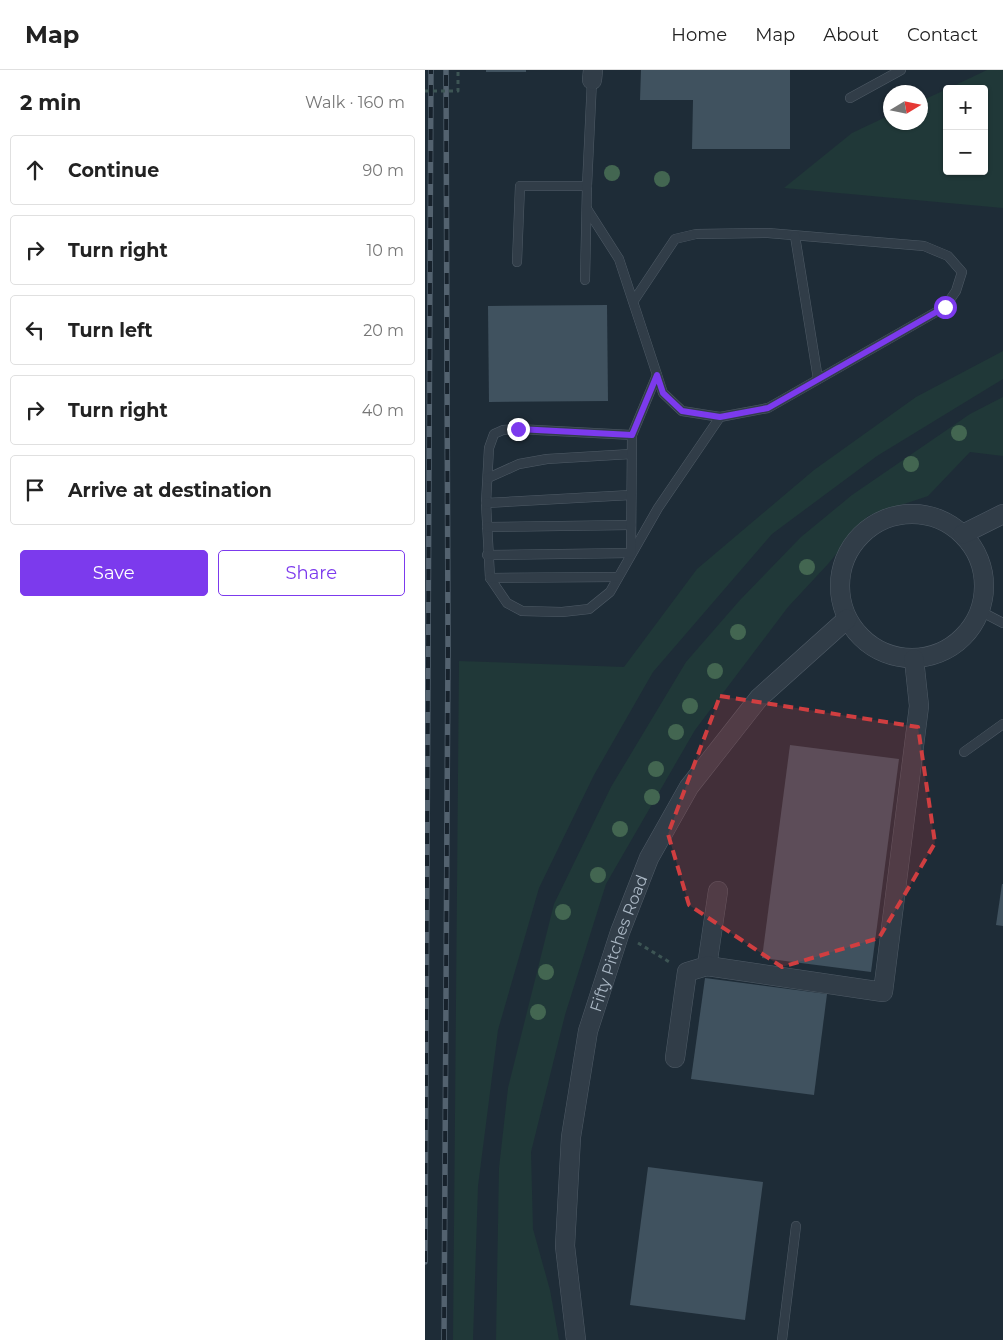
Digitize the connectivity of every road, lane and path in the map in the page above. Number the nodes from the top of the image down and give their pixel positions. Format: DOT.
graph roads {
  1 [pos="458,70"];
  2 [pos="901,70"];
  3 [pos="593,75"];
  4 [pos="425,91"];
  5 [pos="850,98"];
  6 [pos="587,186"];
  7 [pos="587,209"];
  8 [pos="795,236"];
  9 [pos="517,262"];
  10 [pos="585,280"];
  11 [pos="633,302"];
  12 [pos="657,375"];
  13 [pos="818,379"];
  14 [pos="720,417"];
  15 [pos="632,435"];
  16 [pos="631,454"];
  17 [pos="488,478"];
  18 [pos="631,495"];
  19 [pos="487,503"];
  20 [pos="1003,514"];
  21 [pos="631,525"];
  22 [pos="487,527"];
  23 [pos="963,534"];
  24 [pos="631,553"];
  25 [pos="487,555"];
  26 [pos="618,577"];
  27 [pos="490,578"];
  28 [pos="981,611"];
  29 [pos="847,619"];
  30 [pos="1003,623"];
  31 [pos="914,659"];
  32 [pos="1003,724"];
  33 [pos="964,752"];
  34 [pos="718,891"];
  35 [pos="620,932"];
  36 [pos="707,966"];
  37 [pos="687,972"];
  38 [pos="675,1058"];
  39 [pos="796,1226"];
  40 [pos="576,1340"];
  41 [pos="782,1340"];
  1 -- 4 [label="path, bridge"];
  2 -- 5 [label="lane"];
  3 -- 6 [label="lane"];
  6 -- 7 [label="lane"];
  6 -- 9 [label="lane"];
  7 -- 10 [label="lane"];
  7 -- 11 [label="lane"];
  8 -- 11 [label="lane"];
  8 -- 13 [label="lane"];
  8 -- 13 [label="lane"];
  11 -- 12 [label="lane"];
  12 -- 14 [label="lane"];
  12 -- 15 [label="lane"];
  13 -- 14 [label="lane"];
  14 -- 24 [label="lane"];
  15 -- 16 [label="lane"];
  15 -- 17 [label="lane"];
  16 -- 17 [label="lane"];
  16 -- 18 [label="lane"];
  17 -- 19 [label="lane"];
  18 -- 19 [label="lane"];
  18 -- 21 [label="lane"];
  19 -- 22 [label="lane"];
  20 -- 23 [label="street"];
  21 -- 22 [label="lane"];
  21 -- 24 [label="lane"];
  22 -- 25 [label="lane"];
  23 -- 28 [label="street"];
  23 -- 29 [label="street"];
  24 -- 25 [label="lane"];
  24 -- 26 [label="lane"];
  25 -- 27 [label="lane"];
  26 -- 27 [label="lane"];
  26 -- 27 [label="lane"];
  28 -- 30 [label="lane"];
  28 -- 31 [label="street"];
  29 -- 31 [label="street"];
  29 -- 35 [label="street, Fifty Pitches Road"];
  31 -- 36 [label="street"];
  32 -- 33 [label="lane"];
  34 -- 36 [label="street"];
  35 -- 37 [label="path"];
  35 -- 40 [label="street, Fifty Pitches Road"];
  36 -- 37 [label="street"];
  37 -- 38 [label="street"];
  39 -- 41 [label="lane"];
}
